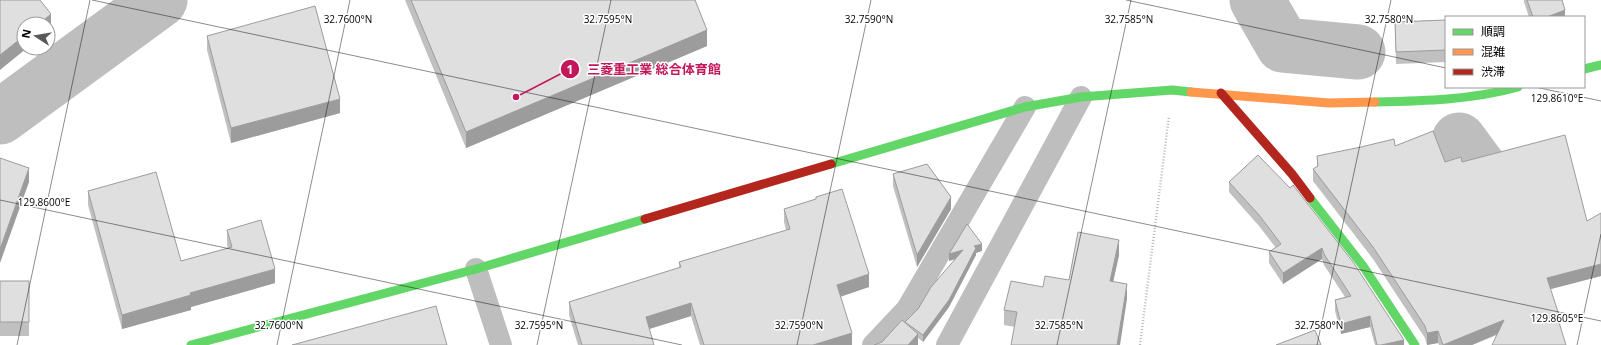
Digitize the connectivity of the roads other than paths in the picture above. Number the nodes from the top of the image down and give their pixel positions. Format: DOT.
graph roads {
  1 [pos="1601,65"];
  2 [pos="1585,69"];
  3 [pos="1514,88"];
  4 [pos="1221,94"];
  5 [pos="1082,97"];
  6 [pos="1025,107"];
  7 [pos="476,269"];
  8 [pos="191,345"];
  9 [pos="501,345"];
  10 [pos="873,345"];
  11 [pos="947,345"];
  12 [pos="1415,345"];
  1 -- 2 [label="street"];
  3 -- 4 [label="street"];
  4 -- 5 [label="street"];
  4 -- 12 [label="street"];
  5 -- 6 [label="street"];
  5 -- 11 [label="street"];
  6 -- 7 [label="street"];
  6 -- 10 [label="street"];
  7 -- 8 [label="street"];
  7 -- 9 [label="street"];
}
